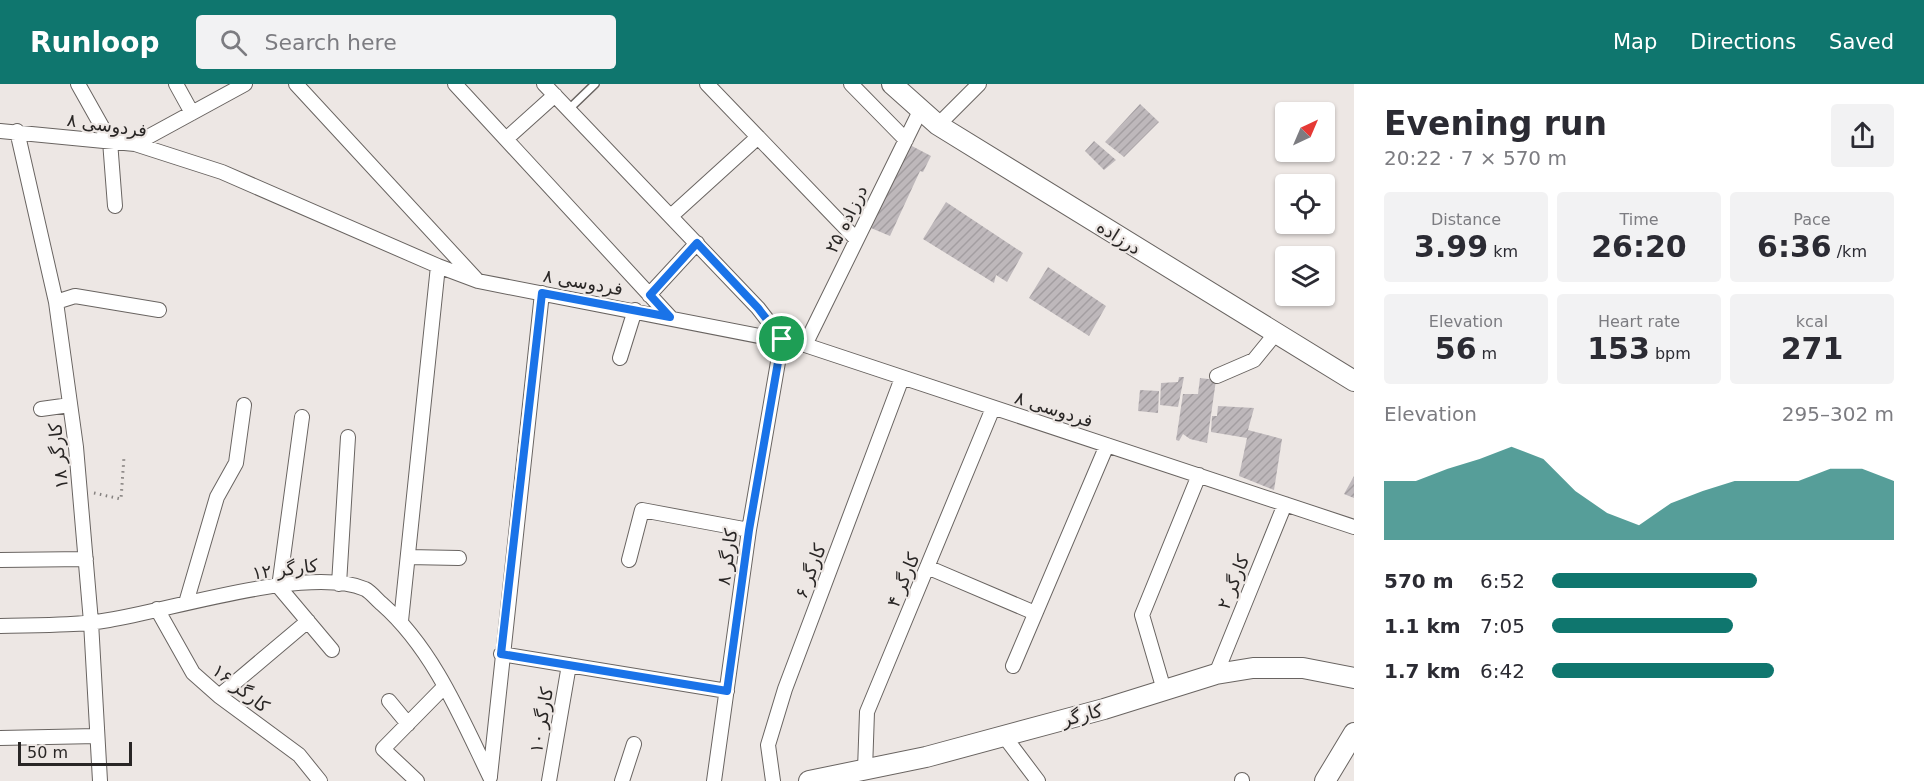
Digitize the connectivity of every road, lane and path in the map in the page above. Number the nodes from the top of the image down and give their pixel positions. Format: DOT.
graph roads {
  1 [pos="78,84"];
  2 [pos="176,84"];
  3 [pos="245,84"];
  4 [pos="296,84"];
  5 [pos="455,84"];
  6 [pos="544,84"];
  7 [pos="595,84"];
  8 [pos="707,84"];
  9 [pos="851,84"];
  10 [pos="892,84"];
  11 [pos="979,84"];
  12 [pos="555,95"];
  13 [pos="569,110"];
  14 [pos="920,111"];
  15 [pos="192,113"];
  16 [pos="938,125"];
  17 [pos="0,131"];
  18 [pos="17,131"];
  19 [pos="758,137"];
  20 [pos="506,140"];
  21 [pos="906,140"];
  22 [pos="110,141"];
  23 [pos="135,144"];
  24 [pos="115,206"];
  25 [pos="671,216"];
  26 [pos="856,239"];
  27 [pos="697,243"];
  28 [pos="438,266"];
  29 [pos="478,281"];
  30 [pos="542,293"];
  31 [pos="650,295"];
  32 [pos="56,302"];
  33 [pos="159,310"];
  34 [pos="635,310"];
  35 [pos="670,317"];
  36 [pos="1276,333"];
  37 [pos="782,339"];
  38 [pos="805,345"];
  39 [pos="620,358"];
  40 [pos="1217,376"];
  41 [pos="902,378"];
  42 [pos="1354,381"];
  43 [pos="70,405"];
  44 [pos="244,405"];
  45 [pos="993,408"];
  46 [pos="41,409"];
  47 [pos="302,417"];
  48 [pos="348,437"];
  49 [pos="1107,445"];
  50 [pos="124,457"];
  51 [pos="1199,475"];
  52 [pos="80,491"];
  53 [pos="1285,504"];
  54 [pos="1354,527"];
  55 [pos="749,530"];
  56 [pos="408,557"];
  57 [pos="459,558"];
  58 [pos="86,559"];
  59 [pos="0,560"];
  60 [pos="629,560"];
  61 [pos="927,567"];
  62 [pos="339,584"];
  63 [pos="279,587"];
  64 [pos="186,603"];
  65 [pos="157,609"];
  66 [pos="1035,613"];
  67 [pos="308,621"];
  68 [pos="401,621"];
  69 [pos="91,622"];
  70 [pos="0,626"];
  71 [pos="332,650"];
  72 [pos="501,654"];
  73 [pos="569,665"];
  74 [pos="1013,666"];
  75 [pos="1216,674"];
  76 [pos="1354,678"];
  77 [pos="444,687"];
  78 [pos="1164,690"];
  79 [pos="727,691"];
  80 [pos="219,696"];
  81 [pos="389,701"];
  82 [pos="408,724"];
  83 [pos="1354,733"];
  84 [pos="97,736"];
  85 [pos="1004,736"];
  86 [pos="0,738"];
  87 [pos="634,744"];
  88 [pos="865,770"];
  89 [pos="489,779"];
  90 [pos="100,781"];
  91 [pos="320,781"];
  92 [pos="417,781"];
  93 [pos="549,781"];
  94 [pos="622,781"];
  95 [pos="714,781"];
  96 [pos="773,781"];
  97 [pos="809,781"];
  98 [pos="1038,781"];
  99 [pos="1325,781"];
  1 -- 22 [label="street"];
  2 -- 15 [label="street"];
  3 -- 15 [label="street"];
  4 -- 29 [label="street"];
  5 -- 20 [label="street"];
  6 -- 12 [label="street"];
  7 -- 13 [label="lane"];
  8 -- 19 [label="street"];
  9 -- 21 [label="street"];
  10 -- 14 [label="street, درزاده"];
  11 -- 16 [label="street"];
  12 -- 13 [label="street"];
  12 -- 20 [label="street"];
  13 -- 25 [label="street"];
  14 -- 16 [label="street, درزاده"];
  14 -- 21 [label="street, درزاده ۲۵"];
  15 -- 23 [label="street"];
  16 -- 36 [label="street, درزاده"];
  17 -- 18 [label="street, فردوسی ۸"];
  18 -- 22 [label="street, فردوسی ۸"];
  18 -- 32 [label="street, کارگر ۱۸"];
  19 -- 25 [label="street"];
  19 -- 26 [label="street"];
  20 -- 31 [label="street"];
  21 -- 26 [label="street, درزاده ۲۵"];
  22 -- 23 [label="street, فردوسی ۸"];
  22 -- 24 [label="street"];
  23 -- 28 [label="street, فردوسی ۸"];
  25 -- 27 [label="street"];
  26 -- 38 [label="street, درزاده ۲۵"];
  27 -- 31 [label="street"];
  27 -- 37 [label="street"];
  28 -- 29 [label="street, فردوسی ۸"];
  28 -- 56 [label="street"];
  29 -- 30 [label="street, فردوسی ۸"];
  30 -- 34 [label="street, فردوسی ۸"];
  30 -- 72 [label="street, کارگر ۱۲"];
  31 -- 35 [label="street"];
  32 -- 33 [label="street"];
  32 -- 43 [label="street, کارگر ۱۸"];
  34 -- 35 [label="street, فردوسی ۸"];
  34 -- 39 [label="street"];
  35 -- 37 [label="street, فردوسی ۸"];
  36 -- 40 [label="street"];
  36 -- 42 [label="street, درزاده"];
  37 -- 38 [label="street, فردوسی ۸"];
  37 -- 55 [label="street, کارگر ۸"];
  38 -- 41 [label="street, فردوسی ۸"];
  41 -- 45 [label="street, فردوسی ۸"];
  41 -- 96 [label="street, کارگر ۶"];
  43 -- 46 [label="street"];
  43 -- 52 [label="street, کارگر ۱۸"];
  44 -- 64 [label="street"];
  45 -- 49 [label="street, فردوسی ۸"];
  45 -- 61 [label="street, کارگر ۴"];
  47 -- 63 [label="street"];
  48 -- 62 [label="street"];
  49 -- 51 [label="street, فردوسی ۸"];
  49 -- 66 [label="street"];
  50 -- 52 [label="path"];
  51 -- 53 [label="street, فردوسی ۸"];
  51 -- 78 [label="street"];
  52 -- 58 [label="street, کارگر ۱۸"];
  53 -- 54 [label="street, فردوسی ۸"];
  53 -- 75 [label="street, کارگر ۲"];
  55 -- 60 [label="street"];
  55 -- 79 [label="street, کارگر ۸"];
  56 -- 57 [label="street"];
  56 -- 68 [label="street"];
  58 -- 59 [label="street"];
  58 -- 69 [label="street, کارگر ۱۸"];
  61 -- 66 [label="street"];
  61 -- 88 [label="street, کارگر ۴"];
  62 -- 63 [label="street, کارگر ۱۲"];
  62 -- 68 [label="street, کارگر ۱۲"];
  63 -- 64 [label="street, کارگر ۱۲"];
  63 -- 67 [label="street"];
  64 -- 65 [label="street, کارگر ۱۲"];
  65 -- 69 [label="street, کارگر ۱۲"];
  65 -- 80 [label="street, کارگر ۱۶"];
  66 -- 74 [label="street"];
  67 -- 71 [label="street"];
  67 -- 80 [label="street"];
  68 -- 77 [label="street, کارگر ۱۲"];
  69 -- 70 [label="street, کارگر ۱۲"];
  69 -- 84 [label="street, کارگر ۱۸"];
  72 -- 73 [label="street"];
  72 -- 89 [label="street, کارگر ۱۲"];
  73 -- 79 [label="street"];
  73 -- 93 [label="street, کارگر ۱۰"];
  75 -- 76 [label="street, کارگر"];
  75 -- 78 [label="street, کارگر"];
  77 -- 82 [label="street"];
  77 -- 89 [label="street, کارگر ۱۲"];
  78 -- 85 [label="street, کارگر"];
  79 -- 95 [label="street, کارگر ۸"];
  80 -- 91 [label="street, کارگر ۱۶"];
  81 -- 82 [label="street"];
  82 -- 92 [label="street"];
  83 -- 99 [label="street"];
  84 -- 86 [label="street"];
  84 -- 90 [label="street, کارگر ۱۸"];
  85 -- 88 [label="street, کارگر"];
  85 -- 98 [label="street"];
  87 -- 94 [label="street"];
  88 -- 97 [label="street, کارگر"];
}
